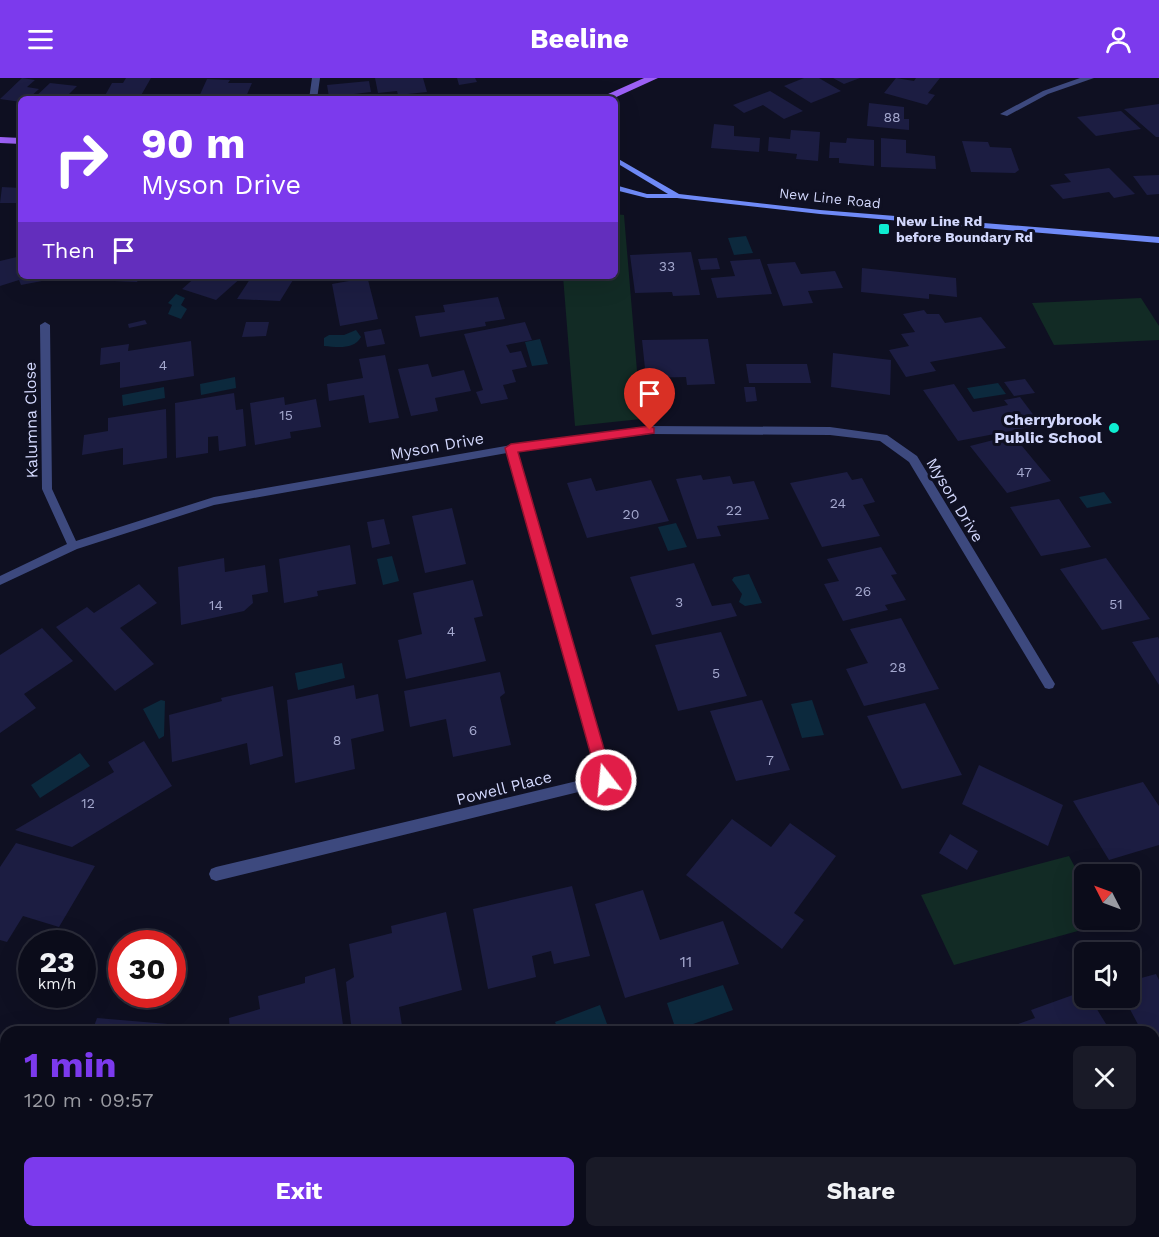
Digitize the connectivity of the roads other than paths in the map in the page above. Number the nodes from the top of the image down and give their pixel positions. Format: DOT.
graph roads {
  1 [pos="316,78"];
  2 [pos="653,78"];
  3 [pos="1090,78"];
  4 [pos="640,83"];
  5 [pos="314,96"];
  6 [pos="610,96"];
  7 [pos="618,104"];
  8 [pos="1004,114"];
  9 [pos="0,140"];
  10 [pos="18,141"];
  11 [pos="618,161"];
  12 [pos="618,188"];
  13 [pos="677,196"];
  14 [pos="1159,240"];
  15 [pos="45,325"];
  16 [pos="511,448"];
  17 [pos="73,546"];
  18 [pos="0,581"];
  19 [pos="1049,684"];
  20 [pos="216,874"];
  1 -- 5 [label="street"];
  2 -- 4 [label="main road"];
  3 -- 8 [label="street"];
  4 -- 6 [label="main road"];
  4 -- 7 [label="main road"];
  9 -- 10 [label="main road"];
  11 -- 13 [label="main road, New Line Road"];
  12 -- 13 [label="main road, New Line Road"];
  13 -- 14 [label="main road, New Line Road"];
  15 -- 17 [label="street, Kalumna Close"];
  16 -- 17 [label="street, Myson Drive"];
  16 -- 19 [label="street, Myson Drive"];
  16 -- 20 [label="street, Powell Place"];
  17 -- 18 [label="street, Myson Drive"];
}
